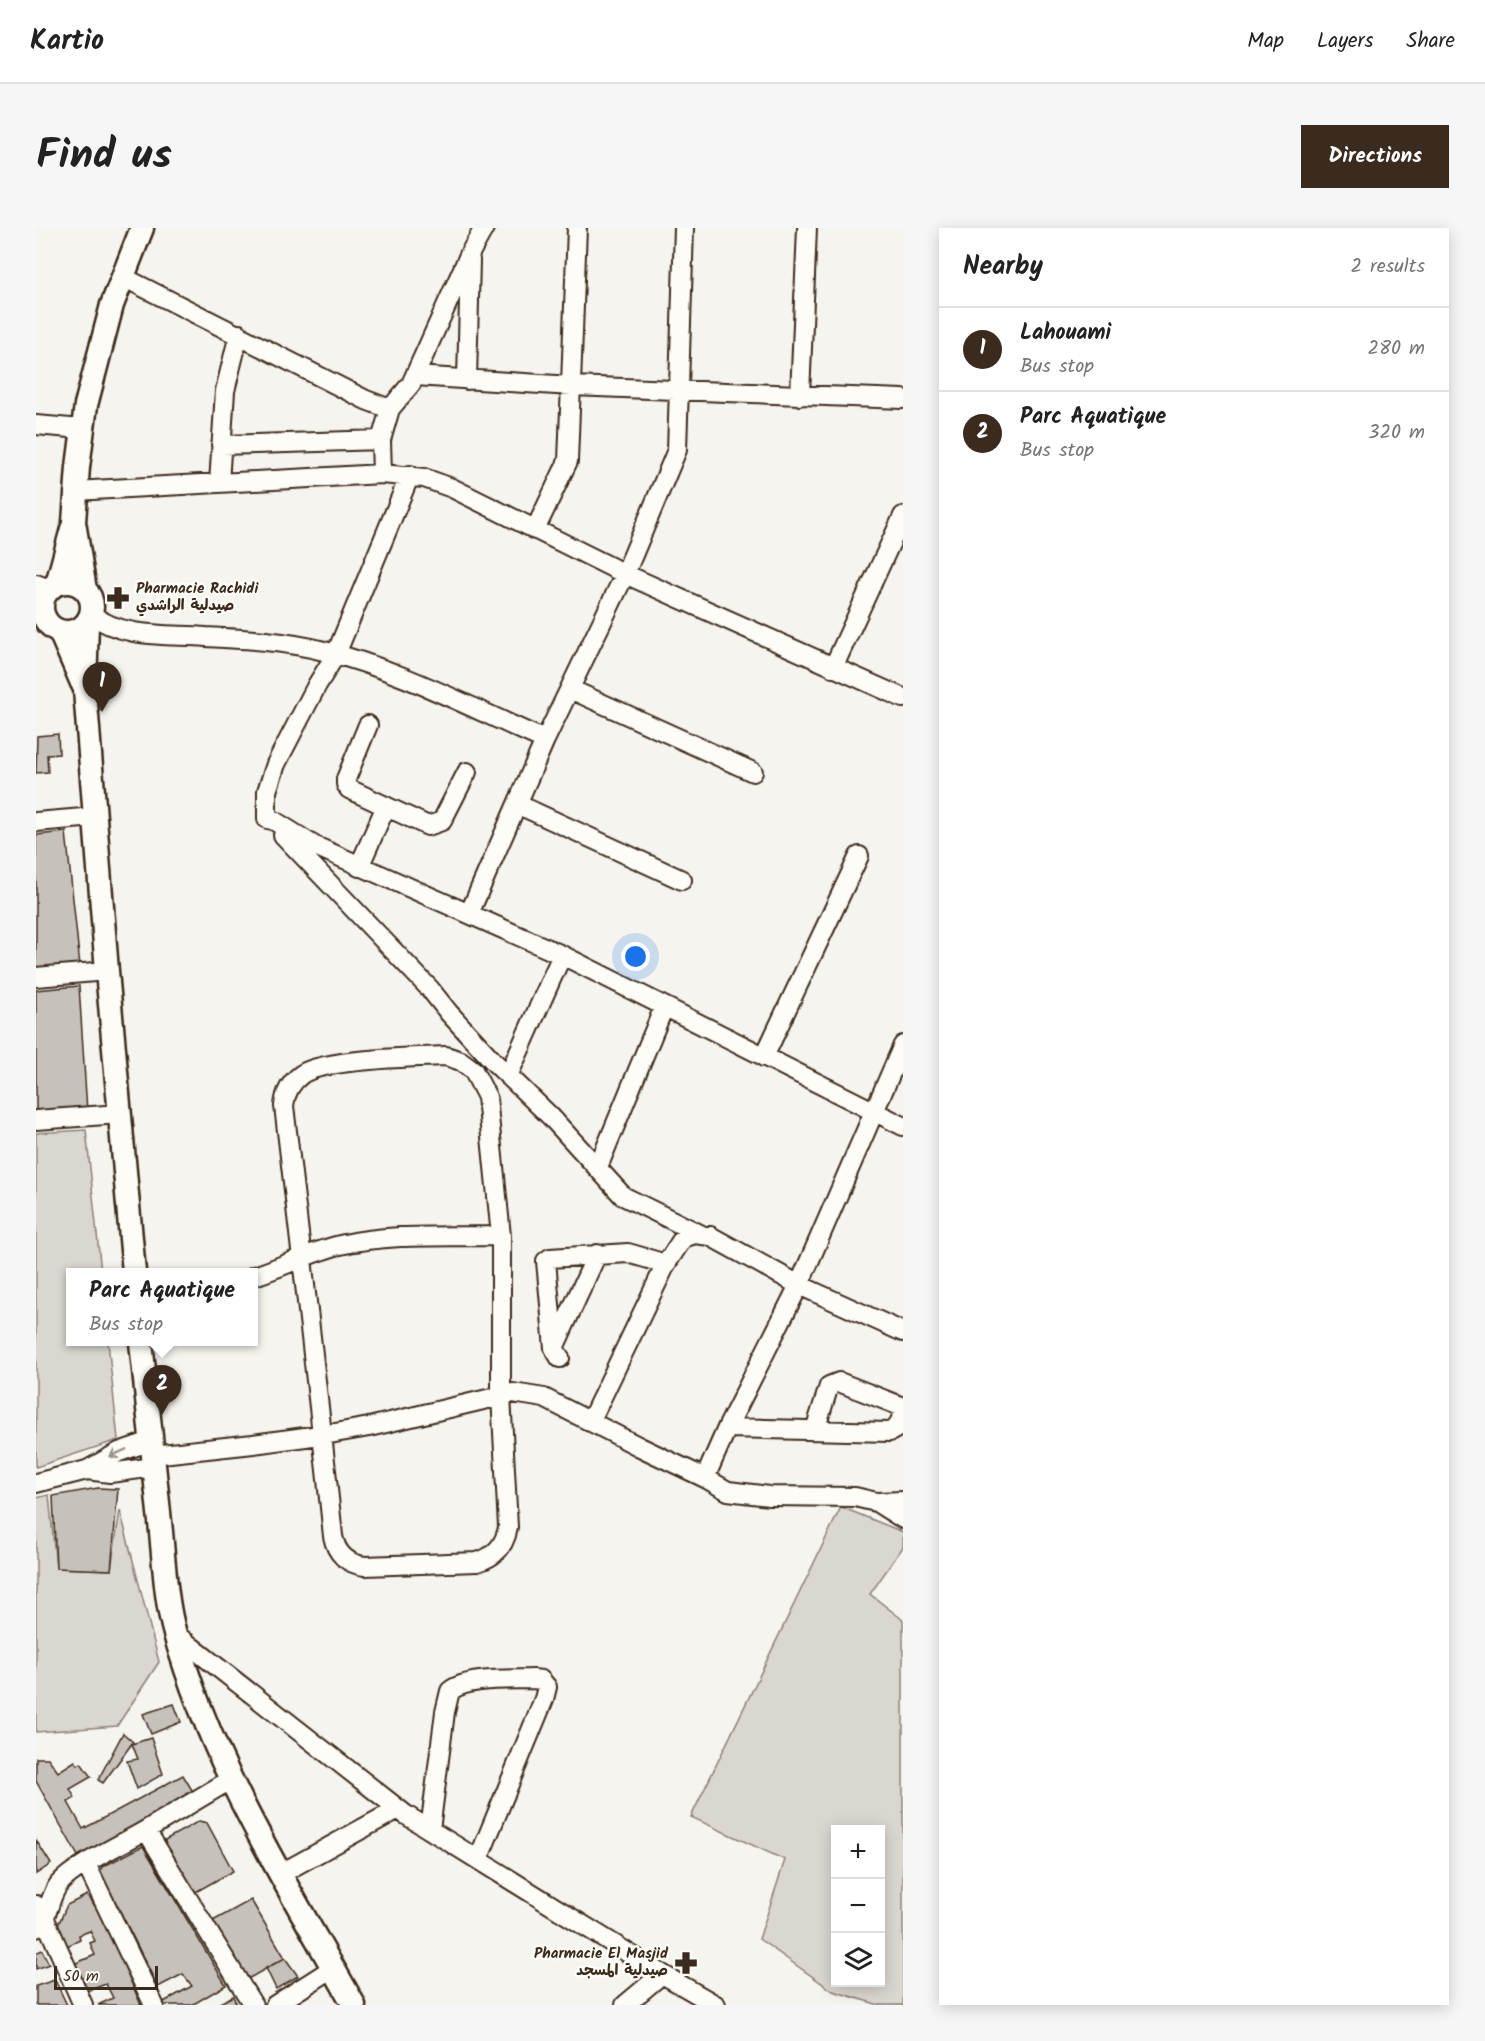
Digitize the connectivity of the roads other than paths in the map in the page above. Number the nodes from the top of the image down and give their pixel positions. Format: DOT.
graph roads {
  1 [pos="142,228"];
  2 [pos="484,228"];
  3 [pos="578,228"];
  4 [pos="684,228"];
  5 [pos="807,228"];
  6 [pos="470,253"];
  7 [pos="123,277"];
  8 [pos="239,334"];
  9 [pos="415,376"];
  10 [pos="467,380"];
  11 [pos="572,386"];
  12 [pos="678,391"];
  13 [pos="800,396"];
  14 [pos="903,399"];
  15 [pos="390,409"];
  16 [pos="36,425"];
  17 [pos="82,429"];
  18 [pos="381,440"];
  19 [pos="221,445"];
  20 [pos="382,474"];
  21 [pos="410,475"];
  22 [pos="219,483"];
  23 [pos="75,490"];
  24 [pos="903,516"];
  25 [pos="74,522"];
  26 [pos="536,530"];
  27 [pos="626,574"];
  28 [pos="85,590"];
  29 [pos="43,597"];
  30 [pos="89,618"];
  31 [pos="60,632"];
  32 [pos="336,654"];
  33 [pos="833,668"];
  34 [pos="570,688"];
  35 [pos="85,690"];
  36 [pos="903,698"];
  37 [pos="368,725"];
  38 [pos="545,740"];
  39 [pos="467,772"];
  40 [pos="753,772"];
  41 [pos="517,804"];
  42 [pos="386,806"];
  43 [pos="95,817"];
  44 [pos="267,819"];
  45 [pos="36,822"];
  46 [pos="859,855"];
  47 [pos="359,867"];
  48 [pos="682,880"];
  49 [pos="470,914"];
  50 [pos="562,955"];
  51 [pos="107,971"];
  52 [pos="36,977"];
  53 [pos="664,1007"];
  54 [pos="903,1045"];
  55 [pos="764,1056"];
  56 [pos="508,1076"];
  57 [pos="874,1111"];
  58 [pos="120,1114"];
  59 [pos="36,1120"];
  60 [pos="903,1126"];
  61 [pos="598,1167"];
  62 [pos="702,1235"];
  63 [pos="501,1236"];
  64 [pos="597,1254"];
  65 [pos="302,1257"];
  66 [pos="666,1264"];
  67 [pos="135,1268"];
  68 [pos="258,1274"];
  69 [pos="799,1285"];
  70 [pos="903,1332"];
  71 [pos="141,1346"];
  72 [pos="501,1395"];
  73 [pos="903,1407"];
  74 [pos="903,1414"];
  75 [pos="590,1422"];
  76 [pos="727,1428"];
  77 [pos="815,1430"];
  78 [pos="322,1435"];
  79 [pos="152,1455"];
  80 [pos="87,1470"];
  81 [pos="705,1478"];
  82 [pos="36,1483"];
  83 [pos="903,1501"];
  84 [pos="876,1502"];
  85 [pos="903,1519"];
  86 [pos="174,1633"];
  87 [pos="230,1780"];
  88 [pos="398,1809"];
  89 [pos="146,1830"];
  90 [pos="430,1830"];
  91 [pos="478,1860"];
  92 [pos="86,1864"];
  93 [pos="280,1874"];
  94 [pos="39,1917"];
  95 [pos="333,1968"];
  96 [pos="662,1974"];
  97 [pos="82,2005"];
  98 [pos="154,2005"];
  99 [pos="253,2005"];
  100 [pos="275,2005"];
  101 [pos="354,2005"];
  102 [pos="625,2005"];
  103 [pos="716,2005"];
  1 -- 7 [label="main road"];
  2 -- 6 [label="street"];
  3 -- 11 [label="street"];
  4 -- 12 [label="street"];
  5 -- 13 [label="street"];
  6 -- 9 [label="street"];
  6 -- 10 [label="street"];
  7 -- 8 [label="street"];
  7 -- 17 [label="main road"];
  8 -- 15 [label="street"];
  8 -- 19 [label="street"];
  9 -- 10 [label="street"];
  9 -- 15 [label="street"];
  10 -- 11 [label="street"];
  11 -- 12 [label="street"];
  11 -- 26 [label="street"];
  12 -- 13 [label="street"];
  12 -- 27 [label="street"];
  13 -- 14 [label="street"];
  15 -- 18 [label="street"];
  16 -- 17 [label="street"];
  17 -- 23 [label="main road"];
  18 -- 19 [label="street"];
  18 -- 20 [label="street"];
  19 -- 22 [label="street"];
  20 -- 21 [label="street"];
  20 -- 22 [label="street"];
  21 -- 26 [label="street"];
  21 -- 32 [label="street"];
  22 -- 23 [label="street"];
  23 -- 25 [label="main road"];
  24 -- 33 [label="street"];
  25 -- 28 [label="main road"];
  25 -- 29 [label="main road"];
  26 -- 27 [label="street"];
  27 -- 33 [label="street"];
  27 -- 34 [label="street"];
  28 -- 29 [label="main road"];
  28 -- 30 [label="main road"];
  29 -- 31 [label="main road"];
  30 -- 31 [label="main road"];
  30 -- 32 [label="street"];
  30 -- 35 [label="main road"];
  31 -- 35 [label="main road"];
  32 -- 38 [label="street"];
  32 -- 44 [label="street"];
  33 -- 36 [label="street"];
  34 -- 38 [label="street"];
  34 -- 40 [label="street"];
  35 -- 43 [label="main road"];
  37 -- 42 [label="street"];
  38 -- 41 [label="street"];
  39 -- 42 [label="street"];
  41 -- 48 [label="street"];
  41 -- 49 [label="street"];
  42 -- 47 [label="street"];
  43 -- 45 [label="street"];
  43 -- 51 [label="main road"];
  44 -- 47 [label="street"];
  44 -- 56 [label="street"];
  46 -- 55 [label="street"];
  47 -- 49 [label="street"];
  49 -- 50 [label="street"];
  50 -- 53 [label="street"];
  50 -- 56 [label="street"];
  51 -- 52 [label="street"];
  51 -- 58 [label="main road"];
  53 -- 55 [label="street"];
  53 -- 61 [label="street"];
  54 -- 57 [label="street"];
  55 -- 57 [label="street"];
  56 -- 61 [label="street"];
  57 -- 60 [label="street"];
  57 -- 69 [label="street"];
  58 -- 59 [label="street"];
  58 -- 67 [label="main road"];
  61 -- 62 [label="street"];
  62 -- 66 [label="street"];
  62 -- 69 [label="street"];
  63 -- 65 [label="street"];
  63 -- 65 [label="street"];
  63 -- 72 [label="street"];
  64 -- 64 [label="street"];
  64 -- 66 [label="street"];
  65 -- 68 [label="street"];
  65 -- 78 [label="street"];
  66 -- 75 [label="street"];
  69 -- 70 [label="street"];
  69 -- 76 [label="street"];
  71 -- 79 [label="main road"];
  72 -- 75 [label="street"];
  72 -- 78 [label="street"];
  72 -- 78 [label="street"];
  73 -- 77 [label="street"];
  74 -- 77 [label="street"];
  75 -- 81 [label="street"];
  76 -- 77 [label="street"];
  76 -- 81 [label="street"];
  78 -- 79 [label="street"];
  79 -- 80 [label="street"];
  79 -- 80 [label="street, one-way"];
  79 -- 86 [label="main road"];
  80 -- 82 [label="street"];
  81 -- 84 [label="street"];
  83 -- 84 [label="street"];
  84 -- 85 [label="street"];
  86 -- 87 [label="main road"];
  86 -- 88 [label="street"];
  87 -- 89 [label="street"];
  87 -- 93 [label="main road"];
  88 -- 90 [label="street"];
  88 -- 93 [label="street"];
  89 -- 92 [label="street"];
  89 -- 99 [label="street"];
  90 -- 91 [label="street"];
  90 -- 91 [label="street"];
  91 -- 96 [label="street"];
  92 -- 94 [label="street"];
  92 -- 98 [label="street"];
  93 -- 95 [label="main road"];
  94 -- 97 [label="street"];
  95 -- 100 [label="street"];
  95 -- 101 [label="main road"];
  96 -- 102 [label="street"];
  96 -- 103 [label="street"];
}
